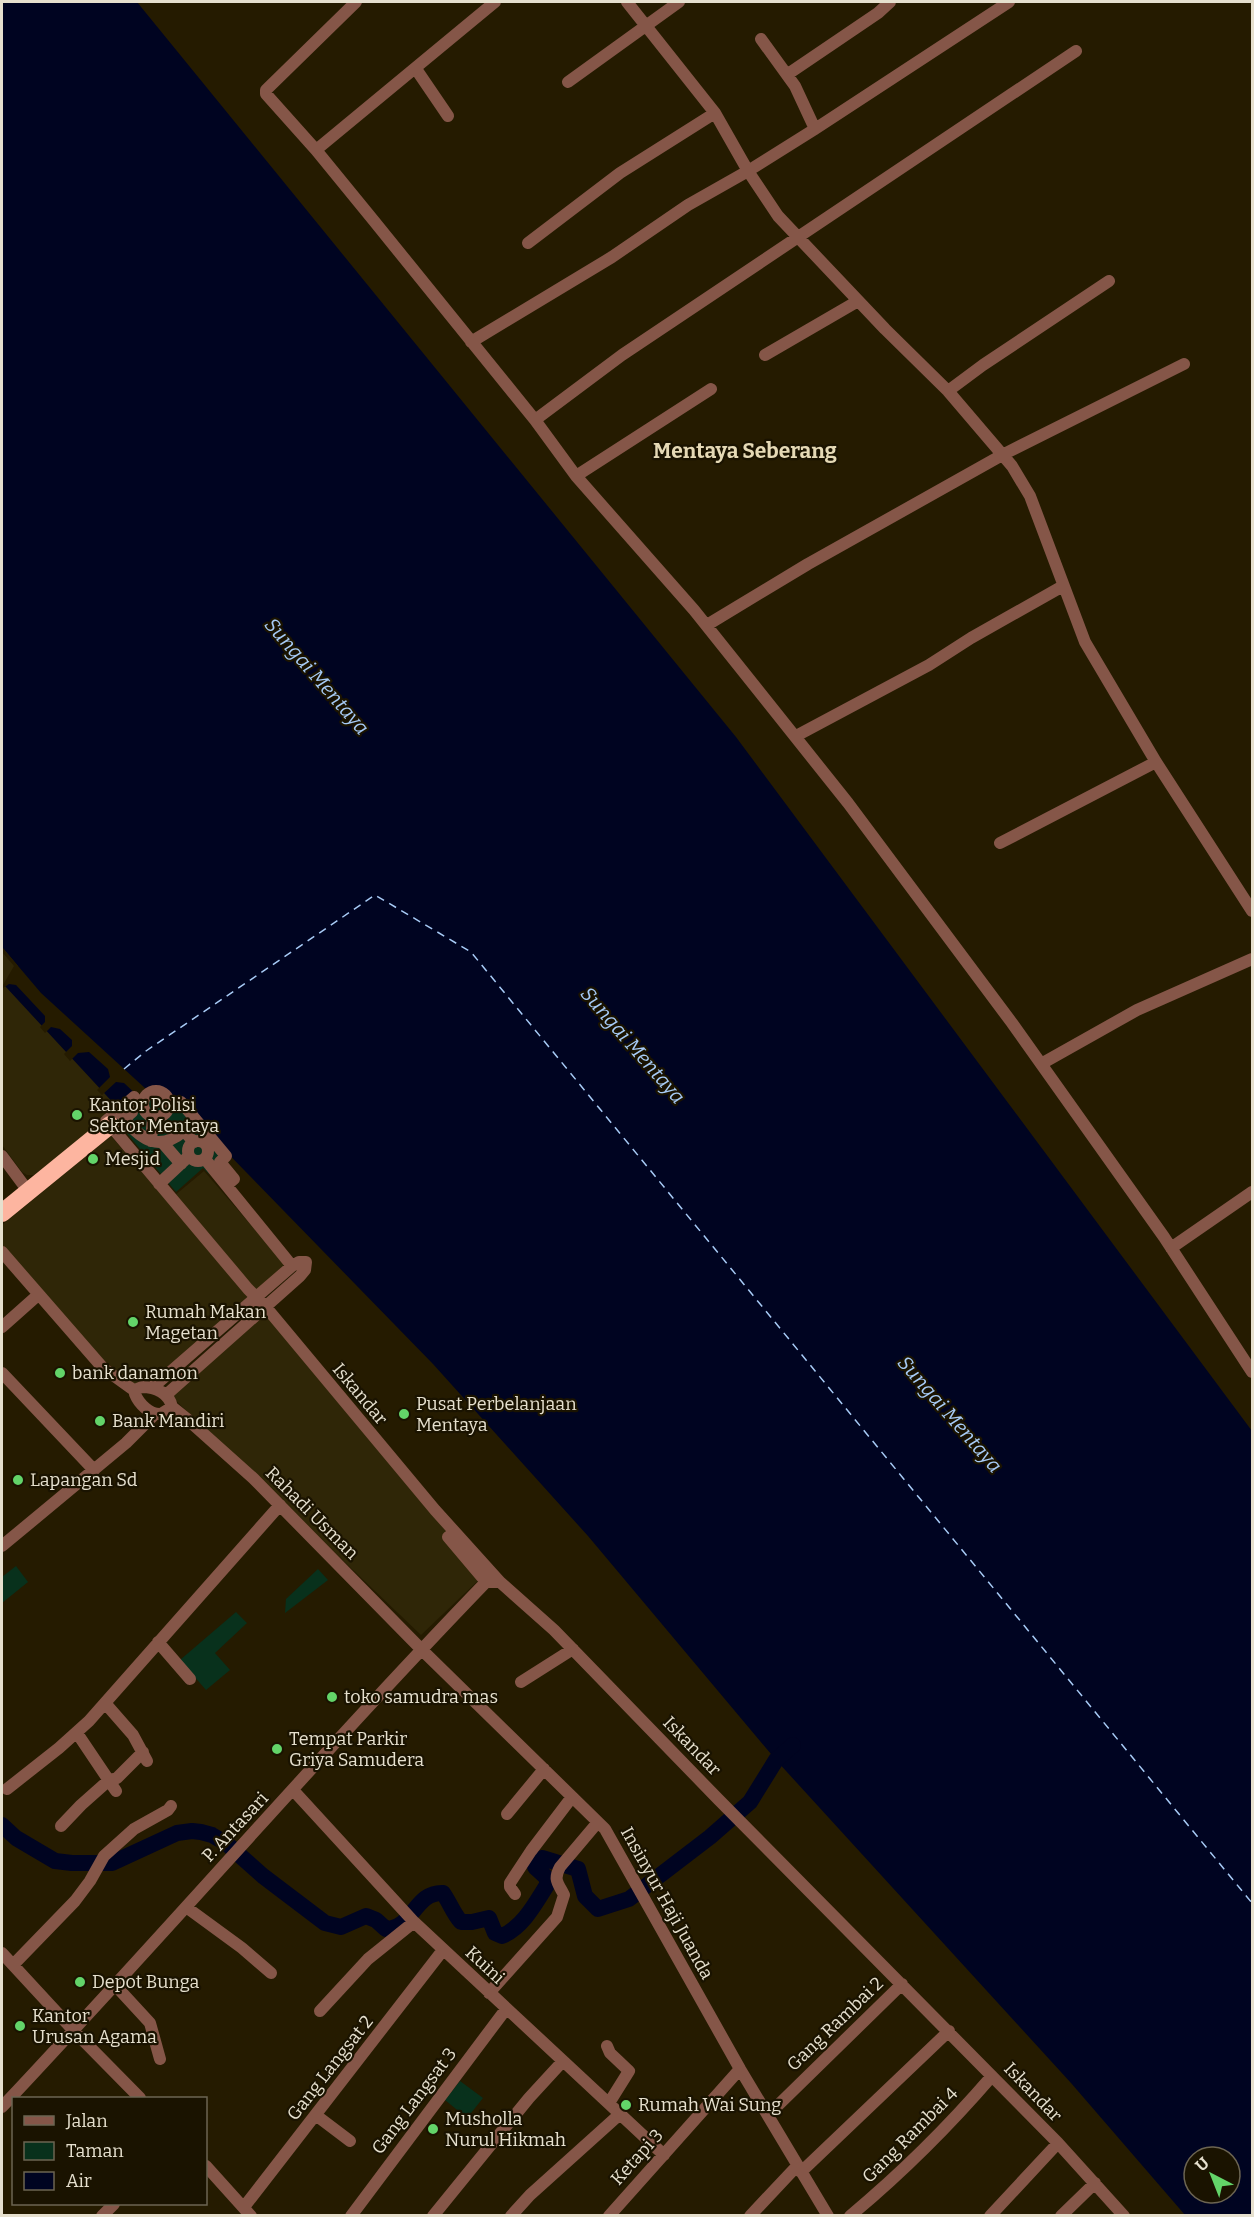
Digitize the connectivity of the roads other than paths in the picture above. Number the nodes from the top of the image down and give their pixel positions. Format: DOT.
graph roads {
  1 [pos="356,2"];
  2 [pos="495,2"];
  3 [pos="627,2"];
  4 [pos="679,2"];
  5 [pos="890,2"];
  6 [pos="1009,2"];
  7 [pos="645,26"];
  8 [pos="761,39"];
  9 [pos="1077,51"];
  10 [pos="416,69"];
  11 [pos="788,74"];
  12 [pos="568,82"];
  13 [pos="715,113"];
  14 [pos="448,116"];
  15 [pos="815,129"];
  16 [pos="316,150"];
  17 [pos="748,171"];
  18 [pos="797,238"];
  19 [pos="528,243"];
  20 [pos="1109,281"];
  21 [pos="858,301"];
  22 [pos="471,342"];
  23 [pos="765,355"];
  24 [pos="1184,364"];
  25 [pos="711,389"];
  26 [pos="948,391"];
  27 [pos="535,420"];
  28 [pos="1004,454"];
  29 [pos="576,476"];
  30 [pos="1063,585"];
  31 [pos="707,625"];
  32 [pos="796,736"];
  33 [pos="1156,762"];
  34 [pos="1000,843"];
  35 [pos="1252,911"];
  36 [pos="1252,959"];
  37 [pos="1041,1064"];
  38 [pos="134,1097"];
  39 [pos="182,1102"];
  40 [pos="132,1112"];
  41 [pos="153,1117"];
  42 [pos="108,1123"];
  43 [pos="157,1142"];
  44 [pos="194,1142"];
  45 [pos="2,1156"];
  46 [pos="205,1159"];
  47 [pos="185,1160"];
  48 [pos="159,1184"];
  49 [pos="227,1185"];
  50 [pos="28,1191"];
  51 [pos="1252,1192"];
  52 [pos="2,1213"];
  53 [pos="1171,1248"];
  54 [pos="2,1252"];
  55 [pos="38,1295"];
  56 [pos="257,1301"];
  57 [pos="2,1327"];
  58 [pos="1252,1372"];
  59 [pos="2,1373"];
  60 [pos="153,1387"];
  61 [pos="135,1391"];
  62 [pos="166,1395"];
  63 [pos="172,1407"];
  64 [pos="156,1414"];
  65 [pos="94,1470"];
  66 [pos="279,1505"];
  67 [pos="2,1546"];
  68 [pos="486,1582"];
  69 [pos="500,1582"];
  70 [pos="158,1642"];
  71 [pos="573,1649"];
  72 [pos="421,1650"];
  73 [pos="190,1679"];
  74 [pos="521,1682"];
  75 [pos="105,1703"];
  76 [pos="77,1733"];
  77 [pos="544,1769"];
  78 [pos="112,1786"];
  79 [pos="7,1789"];
  80 [pos="294,1790"];
  81 [pos="572,1797"];
  82 [pos="171,1806"];
  83 [pos="507,1814"];
  84 [pos="598,1822"];
  85 [pos="62,1826"];
  86 [pos="515,1894"];
  87 [pos="186,1907"];
  88 [pos="410,1918"];
  89 [pos="443,1950"];
  90 [pos="2,1953"];
  91 [pos="13,1965"];
  92 [pos="271,1973"];
  93 [pos="902,1984"];
  94 [pos="115,1985"];
  95 [pos="489,1993"];
  96 [pos="506,2009"];
  97 [pos="320,2011"];
  98 [pos="74,2031"];
  99 [pos="949,2031"];
  100 [pos="607,2046"];
  101 [pos="159,2059"];
  102 [pos="563,2061"];
  103 [pos="740,2069"];
  104 [pos="992,2076"];
  105 [pos="139,2097"];
  106 [pos="609,2103"];
  107 [pos="2,2107"];
  108 [pos="620,2114"];
  109 [pos="768,2115"];
  110 [pos="317,2116"];
  111 [pos="350,2141"];
  112 [pos="1058,2143"];
  113 [pos="664,2155"];
  114 [pos="207,2167"];
  115 [pos="799,2169"];
  116 [pos="1095,2183"];
  117 [pos="113,2205"];
  118 [pos="248,2211"];
  119 [pos="102,2216"];
  120 [pos="351,2216"];
  121 [pos="433,2216"];
  122 [pos="512,2216"];
  123 [pos="609,2216"];
  124 [pos="750,2216"];
  125 [pos="828,2216"];
  126 [pos="850,2216"];
  127 [pos="990,2216"];
  128 [pos="1061,2216"];
  129 [pos="1124,2216"];
  1 -- 16 [label="street"];
  2 -- 10 [label="street"];
  3 -- 7 [label="street"];
  4 -- 7 [label="street"];
  5 -- 11 [label="street"];
  6 -- 15 [label="street"];
  7 -- 12 [label="street"];
  7 -- 13 [label="street"];
  8 -- 11 [label="street"];
  9 -- 18 [label="street"];
  10 -- 14 [label="street"];
  10 -- 16 [label="street"];
  11 -- 15 [label="street"];
  13 -- 17 [label="street"];
  13 -- 19 [label="street"];
  15 -- 17 [label="street"];
  16 -- 22 [label="street"];
  17 -- 18 [label="street"];
  17 -- 22 [label="street"];
  18 -- 21 [label="street"];
  18 -- 27 [label="street"];
  20 -- 26 [label="street"];
  21 -- 23 [label="street"];
  21 -- 26 [label="street"];
  22 -- 27 [label="street"];
  24 -- 28 [label="street"];
  25 -- 29 [label="street"];
  26 -- 28 [label="street"];
  27 -- 29 [label="street"];
  28 -- 30 [label="street"];
  28 -- 31 [label="street"];
  29 -- 31 [label="street"];
  30 -- 32 [label="street"];
  30 -- 33 [label="street"];
  31 -- 32 [label="street"];
  32 -- 37 [label="street"];
  33 -- 34 [label="street"];
  33 -- 35 [label="street"];
  36 -- 37 [label="street"];
  37 -- 53 [label="street"];
  38 -- 42 [label="street"];
  39 -- 49 [label="street"];
  40 -- 43 [label="street"];
  41 -- 43 [label="street"];
  42 -- 48 [label="street, Iskandar"];
  42 -- 50 [label="highway"];
  43 -- 44 [label="street"];
  43 -- 47 [label="street"];
  44 -- 46 [label="street"];
  44 -- 47 [label="street"];
  45 -- 50 [label="street"];
  46 -- 47 [label="street"];
  46 -- 49 [label="street"];
  47 -- 48 [label="street"];
  48 -- 56 [label="street, Iskandar"];
  49 -- 56 [label="street"];
  50 -- 52 [label="highway"];
  51 -- 53 [label="street"];
  53 -- 58 [label="street"];
  54 -- 55 [label="street"];
  55 -- 57 [label="street"];
  55 -- 61 [label="street"];
  56 -- 60 [label="street"];
  56 -- 62 [label="street"];
  56 -- 68 [label="street, Iskandar"];
  56 -- 69 [label="street, Iskandar"];
  59 -- 65 [label="street"];
  60 -- 61 [label="street"];
  60 -- 62 [label="street"];
  61 -- 64 [label="street"];
  62 -- 63 [label="street"];
  63 -- 64 [label="street"];
  63 -- 66 [label="street, Rahadi Usman"];
  64 -- 65 [label="street"];
  65 -- 67 [label="street"];
  66 -- 70 [label="street"];
  66 -- 72 [label="street, Rahadi Usman"];
  68 -- 69 [label="street"];
  68 -- 72 [label="street, P. Antasari"];
  69 -- 71 [label="street, Iskandar"];
  70 -- 73 [label="street"];
  70 -- 75 [label="street"];
  71 -- 74 [label="street"];
  71 -- 93 [label="street, Iskandar"];
  72 -- 77 [label="street, Insinyur Haji Juanda"];
  72 -- 80 [label="street, P. Antasari"];
  75 -- 76 [label="street"];
  75 -- 78 [label="street"];
  76 -- 78 [label="street"];
  76 -- 79 [label="street"];
  77 -- 81 [label="street, Insinyur Haji Juanda"];
  77 -- 83 [label="street"];
  78 -- 85 [label="street"];
  80 -- 87 [label="street, P. Antasari"];
  80 -- 88 [label="street, Kuini"];
  81 -- 84 [label="street, Insinyur Haji Juanda"];
  81 -- 86 [label="street"];
  82 -- 91 [label="street"];
  84 -- 95 [label="street"];
  84 -- 103 [label="street, Insinyur Haji Juanda"];
  87 -- 92 [label="street"];
  87 -- 94 [label="street, P. Antasari"];
  88 -- 89 [label="street, Kuini"];
  88 -- 97 [label="street"];
  89 -- 95 [label="street, Kuini"];
  89 -- 110 [label="street, Gang Langsat 2"];
  90 -- 91 [label="street"];
  91 -- 98 [label="street"];
  93 -- 99 [label="street, Iskandar"];
  93 -- 109 [label="street, Gang Rambai 2"];
  94 -- 98 [label="street, P. Antasari"];
  94 -- 101 [label="street"];
  95 -- 96 [label="street, Kuini"];
  96 -- 102 [label="street, Kuini"];
  96 -- 120 [label="street, Gang Langsat 3"];
  98 -- 105 [label="street"];
  98 -- 107 [label="street, P. Antasari"];
  99 -- 104 [label="street, Iskandar"];
  99 -- 115 [label="street"];
  100 -- 106 [label="street"];
  102 -- 106 [label="street, Kuini"];
  102 -- 121 [label="street"];
  103 -- 109 [label="street, Insinyur Haji Juanda"];
  103 -- 113 [label="street, Ketapi 3"];
  104 -- 112 [label="street, Iskandar"];
  104 -- 126 [label="street, Gang Rambai 4"];
  106 -- 108 [label="street, Kuini"];
  108 -- 113 [label="street, Kuini"];
  108 -- 122 [label="street"];
  109 -- 115 [label="street, Insinyur Haji Juanda"];
  110 -- 111 [label="street"];
  110 -- 118 [label="street, Gang Langsat 2"];
  112 -- 116 [label="street, Iskandar"];
  112 -- 127 [label="street"];
  113 -- 123 [label="street, Ketapi 3"];
  114 -- 118 [label="street"];
  115 -- 124 [label="street"];
  115 -- 125 [label="street, Insinyur Haji Juanda"];
  116 -- 128 [label="street"];
  116 -- 129 [label="street, Iskandar"];
  117 -- 119 [label="street"];
}
